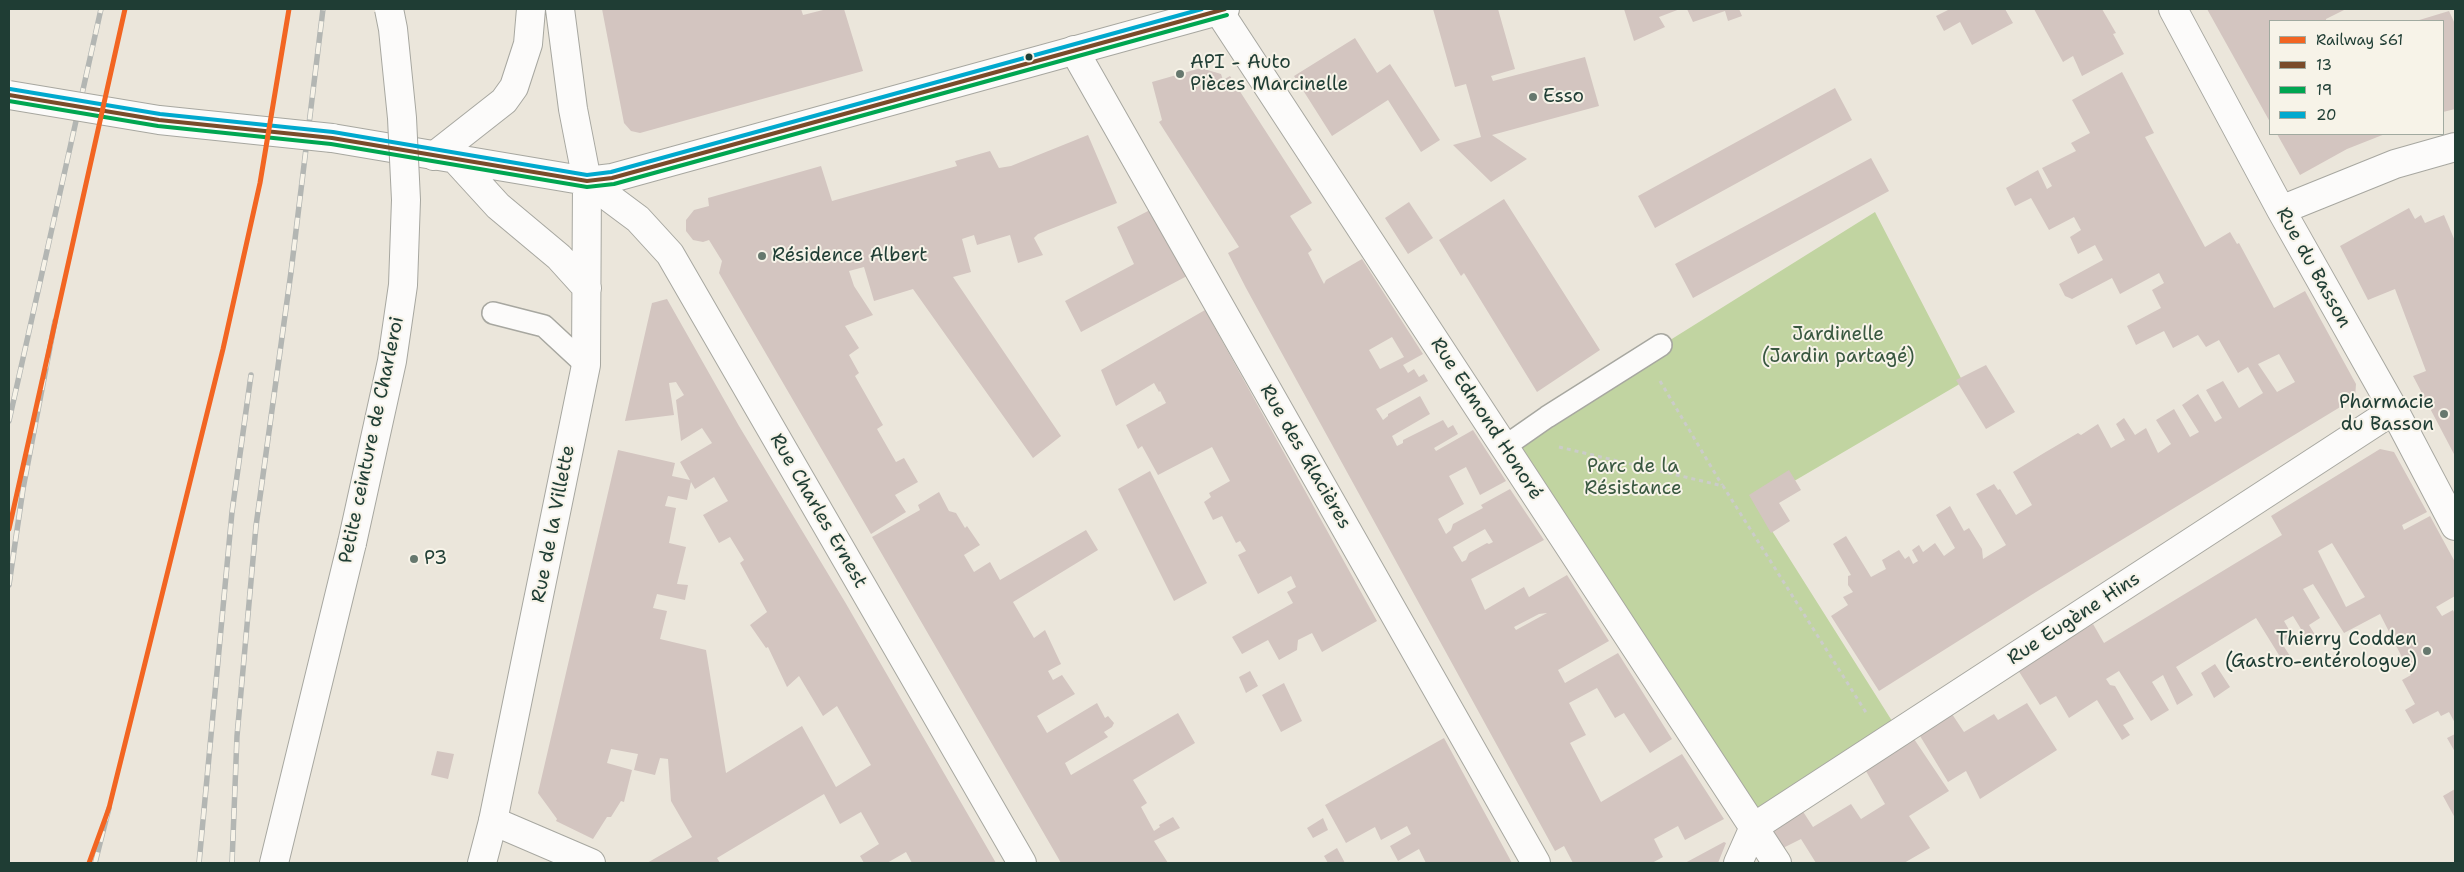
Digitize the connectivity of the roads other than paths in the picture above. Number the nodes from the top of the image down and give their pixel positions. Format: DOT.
graph roads {
  1 [pos="389,9"];
  2 [pos="531,9"];
  3 [pos="560,9"];
  4 [pos="1220,9"];
  5 [pos="2173,9"];
  6 [pos="1074,50"];
  7 [pos="9,95"];
  8 [pos="2455,147"];
  9 [pos="445,158"];
  10 [pos="587,181"];
  11 [pos="2280,210"];
  12 [pos="587,288"];
  13 [pos="492,313"];
  14 [pos="1653,351"];
  15 [pos="586,365"];
  16 [pos="2394,410"];
  17 [pos="1511,442"];
  18 [pos="2455,526"];
  19 [pos="493,821"];
  20 [pos="1754,827"];
  21 [pos="274,863"];
  22 [pos="482,863"];
  23 [pos="591,863"];
  24 [pos="1022,863"];
  25 [pos="1536,863"];
  26 [pos="1738,863"];
  27 [pos="1777,863"];
  1 -- 21 [label="main road, Petite ceinture de Charleroi, bridge"];
  2 -- 9 [label="main road"];
  3 -- 10 [label="main road, Rue de la Villette"];
  4 -- 6 [label="main road"];
  4 -- 17 [label="main road, Rue Edmond Honoré"];
  5 -- 11 [label="main road, Rue du Basson"];
  6 -- 10 [label="main road"];
  6 -- 25 [label="main road, Rue des Glacières"];
  7 -- 9 [label="main road, bridge"];
  8 -- 11 [label="main road"];
  9 -- 10 [label="main road"];
  9 -- 12 [label="main road"];
  10 -- 12 [label="main road, Rue de la Villette"];
  10 -- 24 [label="main road, Rue Charles Ernest"];
  11 -- 16 [label="main road, Rue du Basson"];
  12 -- 15 [label="main road, Rue de la Villette"];
  13 -- 15 [label="lane"];
  14 -- 17 [label="lane"];
  15 -- 19 [label="main road, Rue de la Villette"];
  16 -- 18 [label="main road, Rue du Basson"];
  16 -- 20 [label="main road, Rue Eugène Hins"];
  17 -- 20 [label="main road, Rue Edmond Honoré"];
  19 -- 22 [label="main road, Rue de la Villette"];
  19 -- 23 [label="main road"];
  20 -- 26 [label="main road"];
  20 -- 27 [label="main road, Rue Edmond Honoré"];
}
